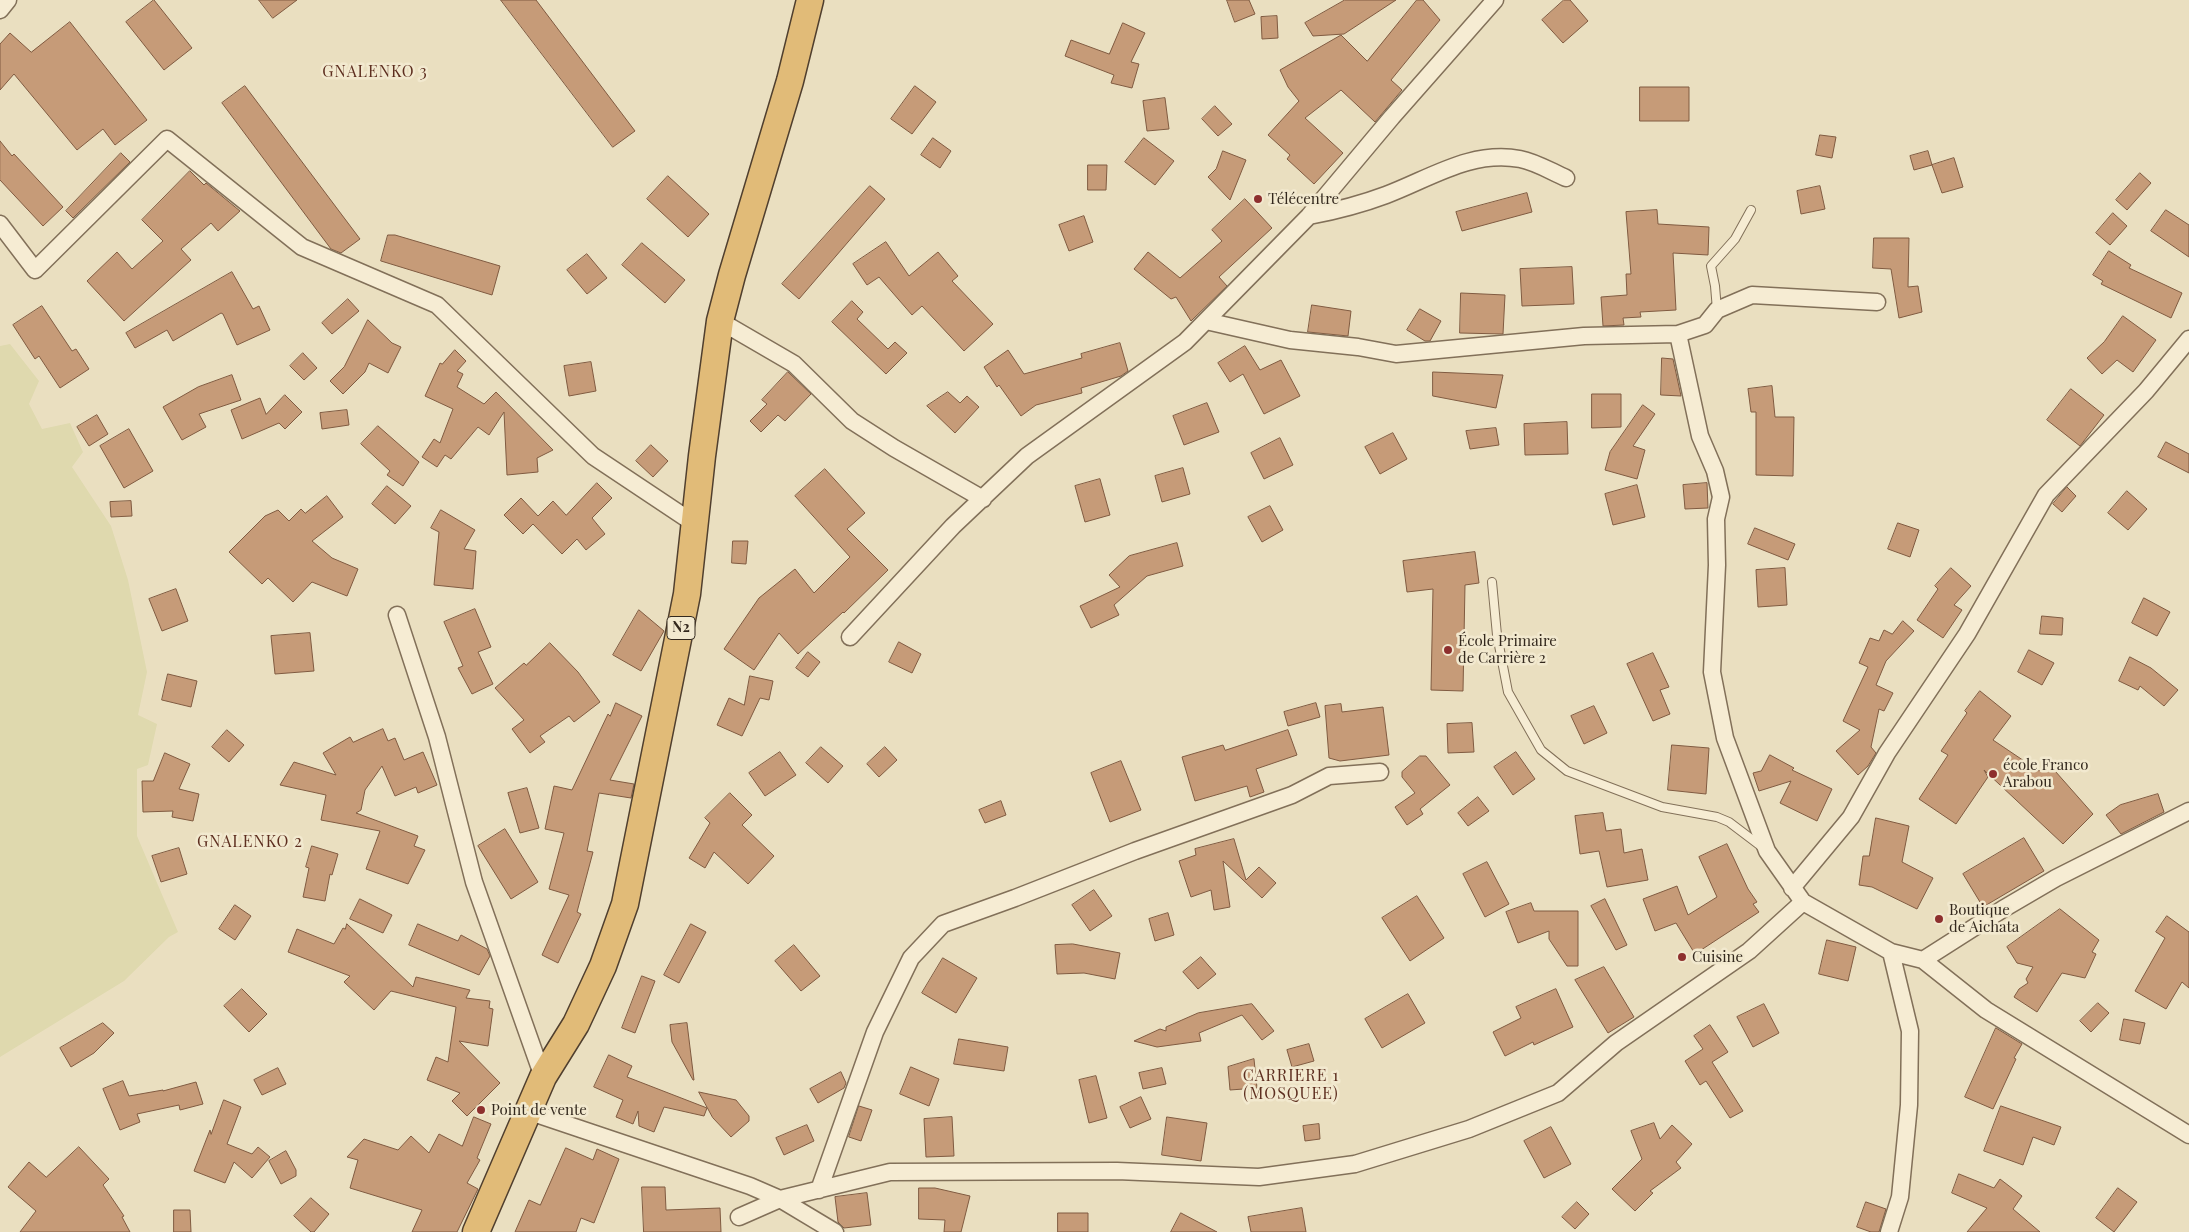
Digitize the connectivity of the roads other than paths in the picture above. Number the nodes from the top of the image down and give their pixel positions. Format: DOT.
graph roads {
  1 [pos="8,0"];
  2 [pos="810,0"];
  3 [pos="1495,0"];
  4 [pos="0,10"];
  5 [pos="1566,178"];
  6 [pos="1751,210"];
  7 [pos="1309,216"];
  8 [pos="0,224"];
  9 [pos="1877,302"];
  10 [pos="1717,310"];
  11 [pos="720,321"];
  12 [pos="1206,321"];
  13 [pos="1678,334"];
  14 [pos="2189,339"];
  15 [pos="983,499"];
  16 [pos="695,524"];
  17 [pos="1492,582"];
  18 [pos="396,615"];
  19 [pos="850,637"];
  20 [pos="1380,772"];
  21 [pos="2189,811"];
  22 [pos="1767,851"];
  23 [pos="1792,888"];
  24 [pos="1803,902"];
  25 [pos="1891,952"];
  26 [pos="1923,960"];
  27 [pos="543,1077"];
  28 [pos="527,1112"];
  29 [pos="2189,1135"];
  30 [pos="819,1190"];
  31 [pos="780,1199"];
  32 [pos="739,1217"];
  33 [pos="476,1232"];
  34 [pos="835,1232"];
  35 [pos="1889,1232"];
  1 -- 4 [label="street"];
  2 -- 11 [label="highway, N2"];
  3 -- 7 [label="street"];
  5 -- 7 [label="street"];
  6 -- 10 [label="lane"];
  7 -- 12 [label="street"];
  8 -- 16 [label="street"];
  9 -- 10 [label="street"];
  10 -- 13 [label="street"];
  11 -- 15 [label="street"];
  11 -- 16 [label="highway, N2"];
  12 -- 13 [label="street"];
  12 -- 15 [label="street"];
  13 -- 22 [label="street"];
  14 -- 23 [label="street"];
  15 -- 19 [label="street"];
  16 -- 27 [label="highway, N2"];
  17 -- 22 [label="lane"];
  18 -- 27 [label="street"];
  20 -- 30 [label="street"];
  21 -- 26 [label="street"];
  22 -- 23 [label="street"];
  23 -- 24 [label="street"];
  24 -- 25 [label="street"];
  24 -- 30 [label="street"];
  25 -- 26 [label="street"];
  25 -- 35 [label="street"];
  26 -- 29 [label="street"];
  27 -- 28 [label="highway, N2"];
  28 -- 31 [label="street"];
  28 -- 33 [label="highway, N2"];
  30 -- 31 [label="street"];
  31 -- 32 [label="street"];
  31 -- 34 [label="street"];
}
